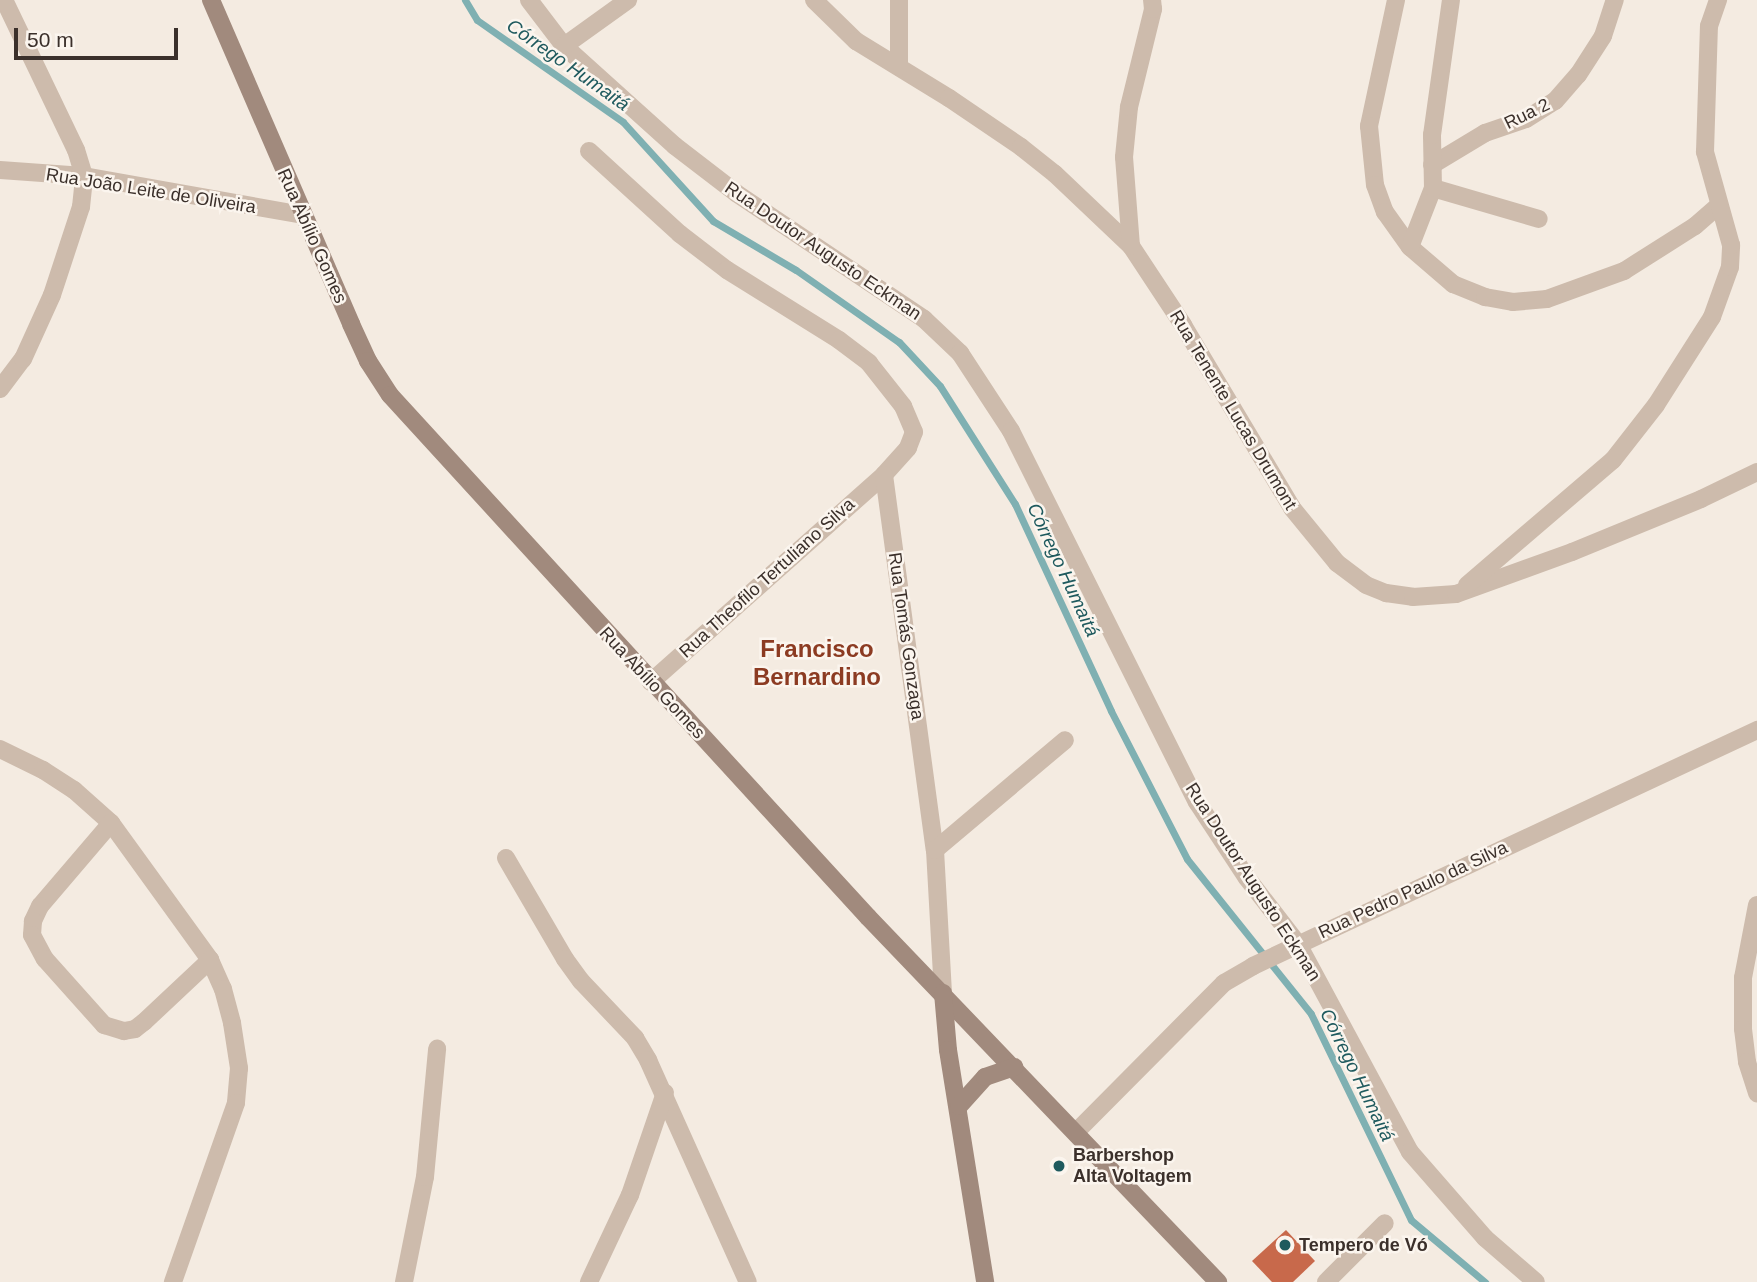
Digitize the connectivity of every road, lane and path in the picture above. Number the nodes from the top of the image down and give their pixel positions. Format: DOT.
graph roads {
  1 [pos="4,0"];
  2 [pos="211,0"];
  3 [pos="529,0"];
  4 [pos="628,0"];
  5 [pos="814,0"];
  6 [pos="899,0"];
  7 [pos="1152,0"];
  8 [pos="1396,0"];
  9 [pos="1451,0"];
  10 [pos="1615,0"];
  11 [pos="1718,0"];
  12 [pos="564,46"];
  13 [pos="899,67"];
  14 [pos="589,151"];
  15 [pos="1432,165"];
  16 [pos="0,170"];
  17 [pos="84,176"];
  18 [pos="1433,188"];
  19 [pos="1718,206"];
  20 [pos="302,215"];
  21 [pos="1539,219"];
  22 [pos="1131,246"];
  23 [pos="1410,247"];
  24 [pos="0,389"];
  25 [pos="1757,472"];
  26 [pos="884,475"];
  27 [pos="1456,594"];
  28 [pos="651,682"];
  29 [pos="1757,730"];
  30 [pos="1065,740"];
  31 [pos="0,749"];
  32 [pos="111,823"];
  33 [pos="935,850"];
  34 [pos="506,858"];
  35 [pos="1757,905"];
  36 [pos="1298,944"];
  37 [pos="210,960"];
  38 [pos="943,993"];
  39 [pos="436,1049"];
  40 [pos="1014,1067"];
  41 [pos="664,1093"];
  42 [pos="1757,1093"];
  43 [pos="959,1106"];
  44 [pos="1076,1132"];
  45 [pos="1385,1223"];
  46 [pos="173,1282"];
  47 [pos="404,1282"];
  48 [pos="589,1282"];
  49 [pos="748,1282"];
  50 [pos="985,1282"];
  51 [pos="1218,1282"];
  52 [pos="1326,1282"];
  53 [pos="1536,1282"];
  1 -- 17 [label="street"];
  2 -- 20 [label="street, Rua Abílio Gomes"];
  3 -- 12 [label="street, Rua Doutor Augusto Eckman"];
  4 -- 12 [label="street"];
  5 -- 13 [label="street, Rua Tenente Lucas Drumont"];
  6 -- 13 [label="street"];
  7 -- 22 [label="street"];
  8 -- 23 [label="street"];
  9 -- 15 [label="street"];
  10 -- 15 [label="street, Rua 2"];
  11 -- 19 [label="street"];
  12 -- 36 [label="street, Rua Doutor Augusto Eckman"];
  13 -- 22 [label="street, Rua Tenente Lucas Drumont"];
  14 -- 26 [label="street"];
  15 -- 18 [label="street"];
  16 -- 17 [label="street, Rua João Leite de Oliveira"];
  17 -- 20 [label="street, Rua João Leite de Oliveira"];
  17 -- 24 [label="street"];
  18 -- 21 [label="street"];
  18 -- 23 [label="street"];
  19 -- 23 [label="street"];
  19 -- 27 [label="street"];
  20 -- 28 [label="street, Rua Abílio Gomes"];
  22 -- 27 [label="street, Rua Tenente Lucas Drumont"];
  25 -- 27 [label="street, Rua Tenente Lucas Drumont"];
  26 -- 28 [label="street, Rua Theofilo Tertuliano Silva"];
  26 -- 33 [label="street, Rua Tomás Gonzaga"];
  28 -- 38 [label="street, Rua Abílio Gomes"];
  29 -- 36 [label="street, Rua Pedro Paulo da Silva"];
  30 -- 33 [label="street"];
  31 -- 32 [label="street"];
  32 -- 37 [label="street"];
  32 -- 37 [label="street"];
  33 -- 38 [label="street, Rua Tomás Gonzaga"];
  34 -- 41 [label="street"];
  35 -- 42 [label="street"];
  36 -- 44 [label="street, Rua Pedro Paulo da Silva"];
  36 -- 53 [label="street, Rua Doutor Augusto Eckman"];
  37 -- 46 [label="street"];
  38 -- 40 [label="street, Rua Abílio Gomes"];
  38 -- 43 [label="street, Rua Tomás Gonzaga"];
  39 -- 47 [label="street"];
  40 -- 43 [label="street"];
  40 -- 44 [label="street, Rua Abílio Gomes"];
  41 -- 48 [label="street"];
  41 -- 49 [label="street"];
  43 -- 50 [label="street, Rua Tomás Gonzaga"];
  44 -- 51 [label="street, Rua Abílio Gomes"];
  45 -- 52 [label="street"];
}
